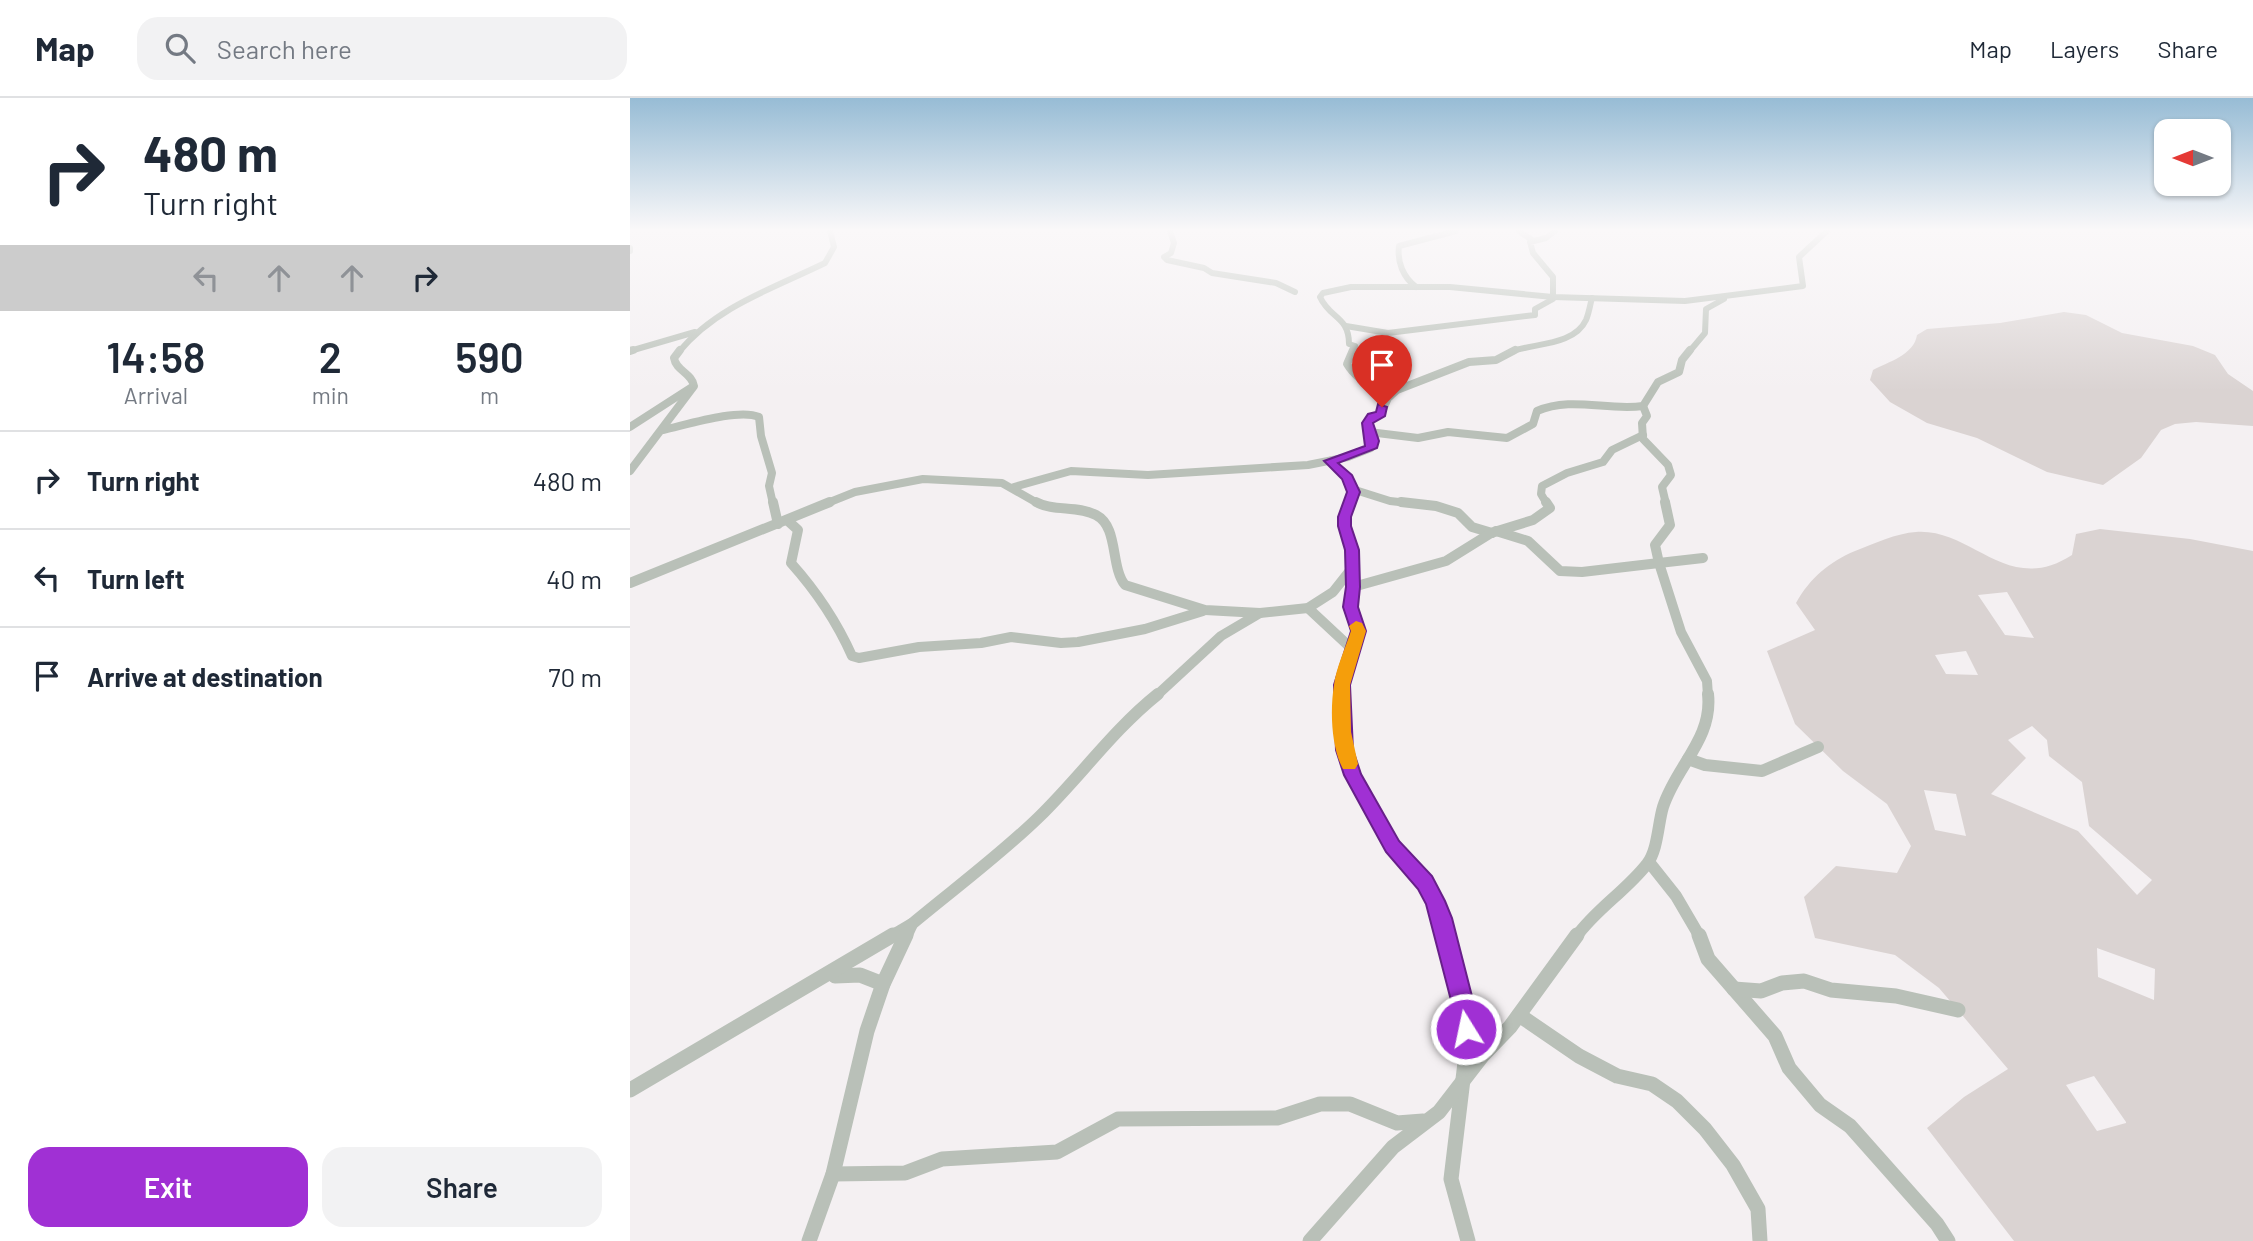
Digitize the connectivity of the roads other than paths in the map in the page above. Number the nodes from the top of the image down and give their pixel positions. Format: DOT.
graph roads {
  1 [pos="781,284"];
  2 [pos="1279,284"];
  3 [pos="1410,284"];
  4 [pos="1553,284"];
  5 [pos="1803,284"];
  6 [pos="1416,287"];
  7 [pos="1295,292"];
  8 [pos="1553,297"];
  9 [pos="1729,297"];
  10 [pos="1592,298"];
  11 [pos="1346,326"];
  12 [pos="695,332"];
  13 [pos="630,351"];
  14 [pos="694,386"];
  15 [pos="1390,396"];
  16 [pos="1643,406"];
  17 [pos="630,427"];
  18 [pos="663,430"];
  19 [pos="1369,432"];
  20 [pos="1643,435"];
  21 [pos="1330,461"];
  22 [pos="630,471"];
  23 [pos="1014,487"];
  24 [pos="1352,489"];
  25 [pos="783,522"];
  26 [pos="1494,532"];
  27 [pos="1703,558"];
  28 [pos="1659,563"];
  29 [pos="1352,568"];
  30 [pos="630,583"];
  31 [pos="1353,587"];
  32 [pos="1308,608"];
  33 [pos="1205,610"];
  34 [pos="1260,613"];
  35 [pos="1352,649"];
  36 [pos="1818,747"];
  37 [pos="1688,759"];
  38 [pos="1649,862"];
  39 [pos="912,924"];
  40 [pos="825,978"];
  41 [pos="883,984"];
  42 [pos="1734,989"];
  43 [pos="1958,1010"];
  44 [pos="1519,1015"];
  45 [pos="1462,1084"];
  46 [pos="630,1090"];
  47 [pos="1426,1121"];
  48 [pos="832,1174"];
  49 [pos="809,1241"];
  50 [pos="1310,1241"];
  51 [pos="1468,1241"];
  52 [pos="1760,1241"];
  53 [pos="1948,1241"];
  1 -- 12 [label="street"];
  2 -- 7 [label="street"];
  3 -- 6 [label="street"];
  4 -- 8 [label="street"];
  5 -- 9 [label="street"];
  6 -- 8 [label="street"];
  6 -- 11 [label="street"];
  8 -- 10 [label="street"];
  8 -- 11 [label="street"];
  9 -- 10 [label="street"];
  9 -- 16 [label="street"];
  10 -- 15 [label="street"];
  11 -- 15 [label="street"];
  12 -- 13 [label="street"];
  12 -- 14 [label="street"];
  14 -- 17 [label="street"];
  14 -- 18 [label="street"];
  15 -- 19 [label="street"];
  16 -- 19 [label="street"];
  16 -- 20 [label="street"];
  18 -- 22 [label="street"];
  18 -- 25 [label="street"];
  19 -- 21 [label="street"];
  20 -- 26 [label="street"];
  20 -- 28 [label="street"];
  21 -- 23 [label="street"];
  21 -- 24 [label="street"];
  23 -- 25 [label="street"];
  23 -- 33 [label="street"];
  24 -- 26 [label="street"];
  24 -- 29 [label="street"];
  25 -- 30 [label="street"];
  25 -- 33 [label="street"];
  26 -- 28 [label="street"];
  26 -- 31 [label="street"];
  27 -- 28 [label="street"];
  28 -- 37 [label="street"];
  29 -- 31 [label="street"];
  29 -- 32 [label="street"];
  31 -- 35 [label="street"];
  32 -- 34 [label="street"];
  32 -- 35 [label="street"];
  33 -- 34 [label="street"];
  34 -- 39 [label="street"];
  35 -- 45 [label="street"];
  36 -- 37 [label="street"];
  37 -- 38 [label="street"];
  38 -- 42 [label="street"];
  38 -- 44 [label="street"];
  39 -- 40 [label="street"];
  39 -- 41 [label="street"];
  40 -- 41 [label="street"];
  40 -- 46 [label="street"];
  41 -- 48 [label="street"];
  42 -- 43 [label="street"];
  42 -- 53 [label="street"];
  44 -- 45 [label="street"];
  44 -- 52 [label="street"];
  45 -- 47 [label="street"];
  45 -- 51 [label="street"];
  47 -- 48 [label="street"];
  47 -- 50 [label="street"];
  48 -- 49 [label="street"];
}
